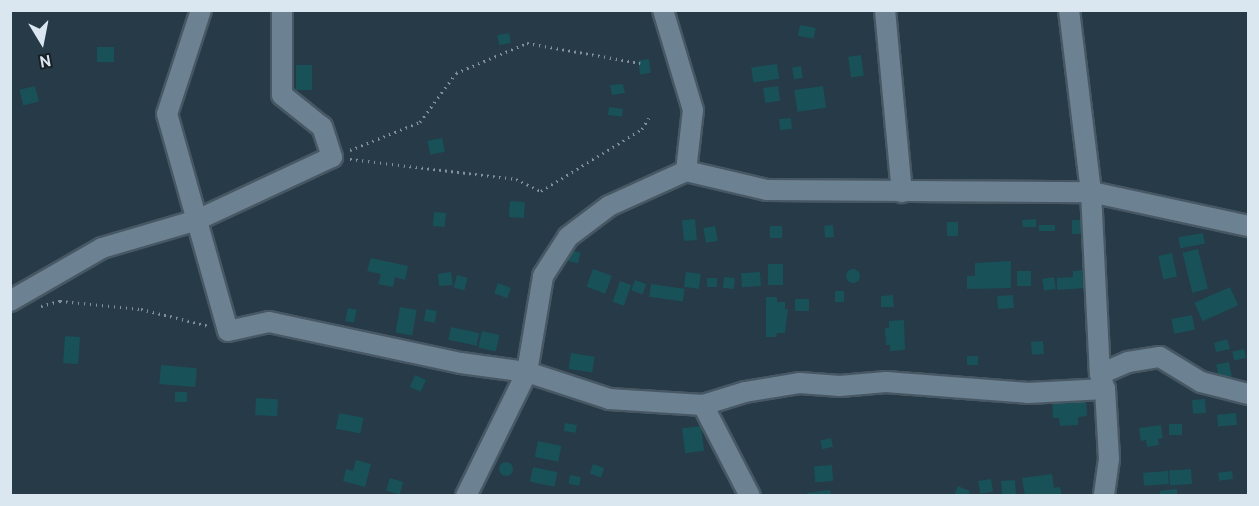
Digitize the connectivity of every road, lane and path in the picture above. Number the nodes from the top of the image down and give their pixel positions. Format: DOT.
graph roads {
  1 [pos="201,10"];
  2 [pos="282,10"];
  3 [pos="663,10"];
  4 [pos="885,10"];
  5 [pos="1069,10"];
  6 [pos="640,63"];
  7 [pos="649,118"];
  8 [pos="332,157"];
  9 [pos="686,171"];
  10 [pos="902,192"];
  11 [pos="1092,192"];
  12 [pos="197,220"];
  13 [pos="1248,226"];
  14 [pos="10,301"];
  15 [pos="30,310"];
  16 [pos="228,331"];
  17 [pos="527,372"];
  18 [pos="1102,382"];
  19 [pos="1248,394"];
  20 [pos="702,405"];
  21 [pos="466,495"];
  22 [pos="750,495"];
  23 [pos="1104,495"];
  1 -- 12 [label="street"];
  2 -- 8 [label="street"];
  3 -- 9 [label="street"];
  4 -- 10 [label="street"];
  5 -- 11 [label="street"];
  6 -- 8 [label="path"];
  7 -- 8 [label="path"];
  8 -- 12 [label="street"];
  9 -- 10 [label="street"];
  9 -- 17 [label="street"];
  10 -- 11 [label="street"];
  11 -- 13 [label="street"];
  11 -- 18 [label="street"];
  12 -- 14 [label="street"];
  12 -- 16 [label="street"];
  15 -- 16 [label="path"];
  16 -- 17 [label="street"];
  17 -- 20 [label="street"];
  17 -- 21 [label="street"];
  18 -- 19 [label="street"];
  18 -- 20 [label="street"];
  18 -- 23 [label="street"];
  20 -- 22 [label="street"];
}
